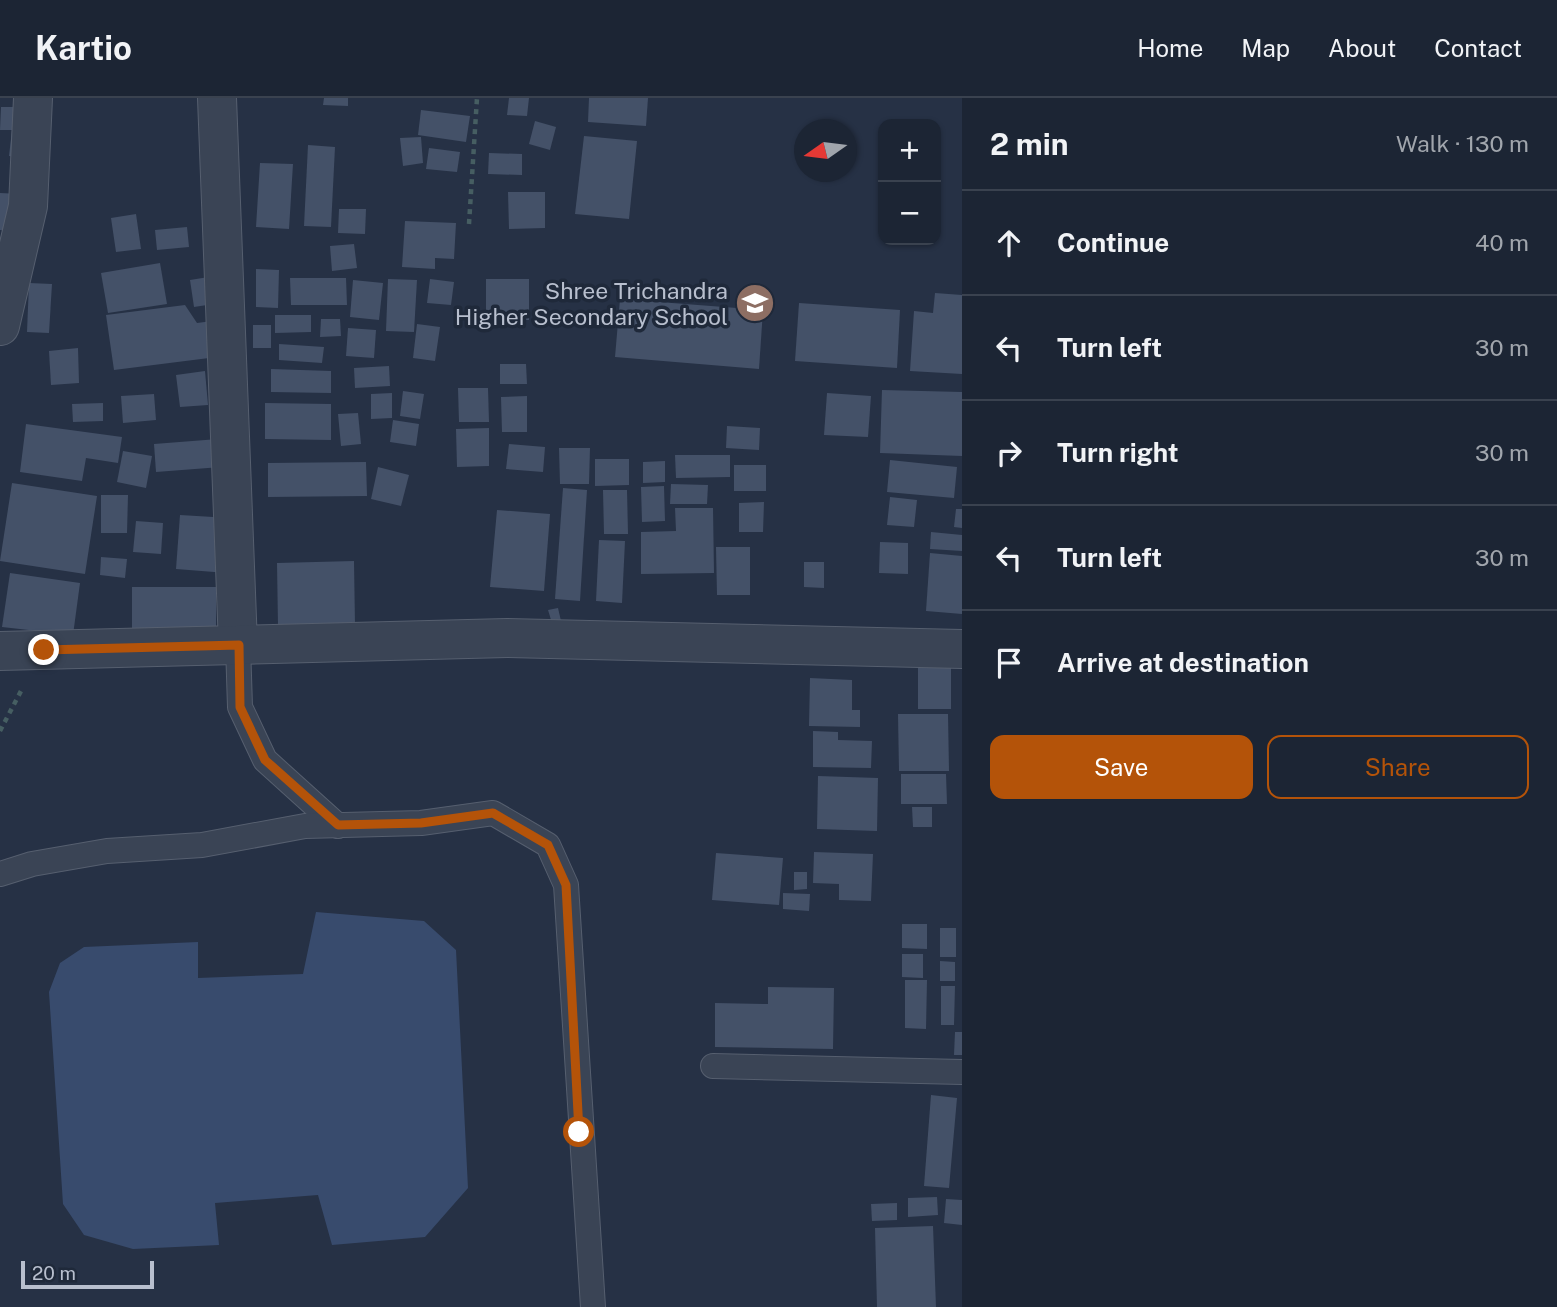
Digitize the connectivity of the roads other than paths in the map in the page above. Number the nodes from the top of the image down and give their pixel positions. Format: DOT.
graph roads {
  1 [pos="33,98"];
  2 [pos="217,98"];
  3 [pos="10,243"];
  4 [pos="0,326"];
  5 [pos="239,645"];
  6 [pos="962,649"];
  7 [pos="0,651"];
  8 [pos="338,825"];
  9 [pos="0,874"];
  10 [pos="713,1066"];
  11 [pos="962,1072"];
  12 [pos="593,1307"];
  1 -- 3 [label="street"];
  2 -- 5 [label="street"];
  3 -- 4 [label="street"];
  5 -- 6 [label="street"];
  5 -- 7 [label="street"];
  5 -- 8 [label="lane"];
  8 -- 9 [label="lane"];
  8 -- 12 [label="lane"];
  10 -- 11 [label="lane"];
}
